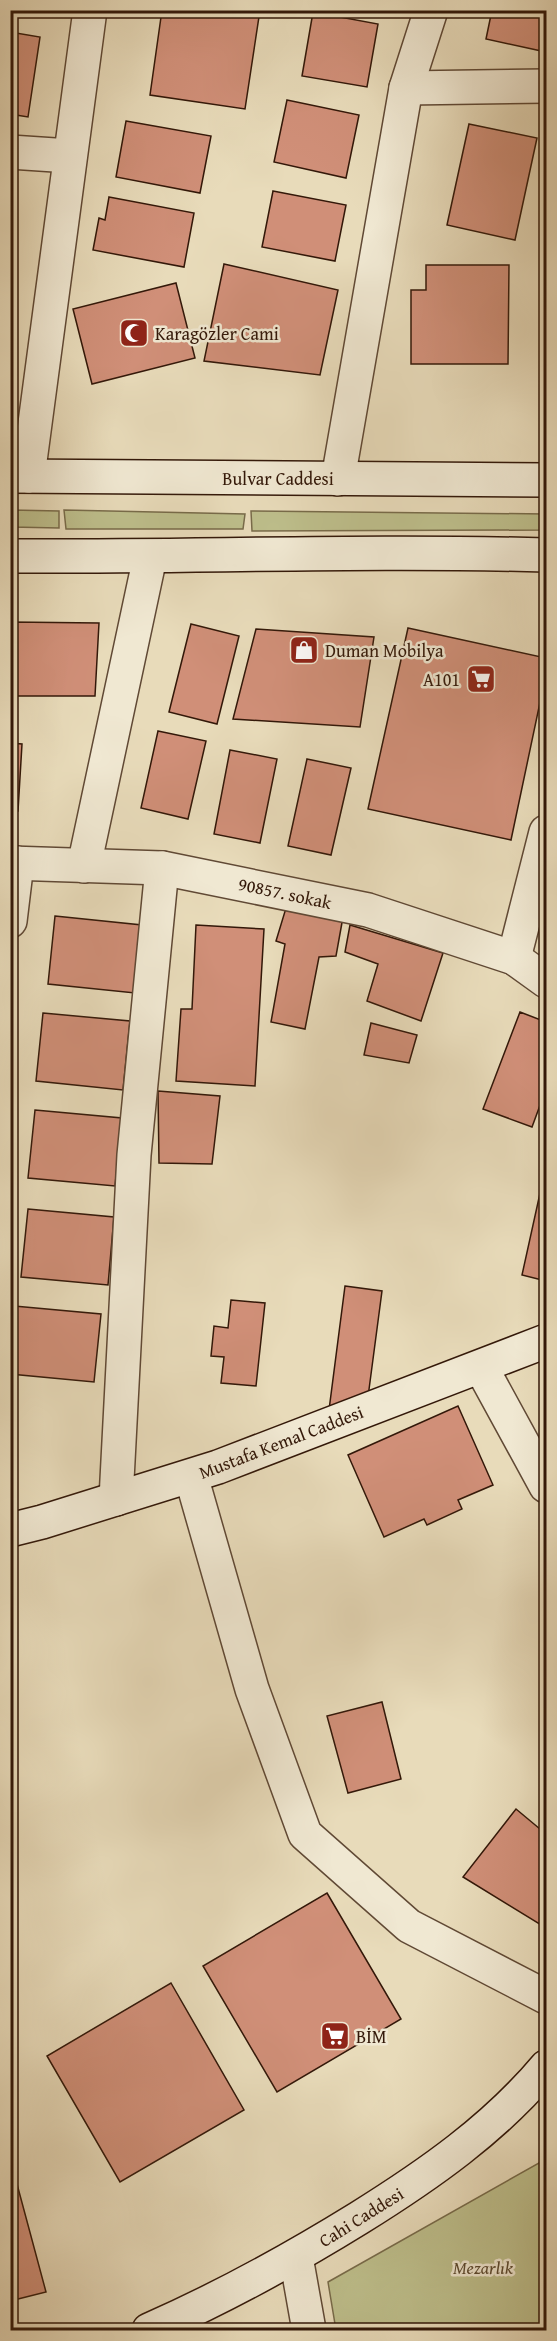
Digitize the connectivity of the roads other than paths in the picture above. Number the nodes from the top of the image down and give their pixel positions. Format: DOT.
graph roads {
  1 [pos="90,10"];
  2 [pos="431,10"];
  3 [pos="546,86"];
  4 [pos="406,88"];
  5 [pos="10,152"];
  6 [pos="70,156"];
  7 [pos="19,476"];
  8 [pos="338,479"];
  9 [pos="546,480"];
  10 [pos="546,555"];
  11 [pos="10,556"];
  12 [pos="150,557"];
  13 [pos="546,832"];
  14 [pos="14,863"];
  15 [pos="84,866"];
  16 [pos="162,868"];
  17 [pos="10,921"];
  18 [pos="514,958"];
  19 [pos="546,981"];
  20 [pos="546,1341"];
  21 [pos="481,1366"];
  22 [pos="191,1476"];
  23 [pos="546,1486"];
  24 [pos="116,1499"];
  25 [pos="10,1530"];
  26 [pos="546,1997"];
  27 [pos="546,2067"];
  28 [pos="296,2257"];
  29 [pos="149,2331"];
  30 [pos="309,2331"];
  1 -- 6 [label="street"];
  2 -- 4 [label="street"];
  3 -- 4 [label="street"];
  4 -- 8 [label="street"];
  5 -- 6 [label="street"];
  6 -- 7 [label="street"];
  7 -- 8 [label="street, Bulvar Caddesi"];
  8 -- 9 [label="street, Bulvar Caddesi"];
  10 -- 12 [label="street"];
  11 -- 12 [label="street"];
  12 -- 15 [label="street"];
  13 -- 18 [label="street"];
  14 -- 15 [label="street, 90857. sokak"];
  14 -- 17 [label="street"];
  15 -- 16 [label="street, 90857. sokak"];
  16 -- 18 [label="street, 90857. sokak"];
  16 -- 24 [label="street"];
  18 -- 19 [label="street, 90857. sokak"];
  20 -- 21 [label="street, Mustafa Kemal Caddesi"];
  21 -- 22 [label="street, Mustafa Kemal Caddesi"];
  21 -- 23 [label="street"];
  22 -- 24 [label="street, Mustafa Kemal Caddesi"];
  22 -- 26 [label="street"];
  24 -- 25 [label="street, Mustafa Kemal Caddesi"];
  27 -- 28 [label="street, Cahi Caddesi"];
  28 -- 29 [label="street, Cahi Caddesi"];
  28 -- 30 [label="street"];
}
